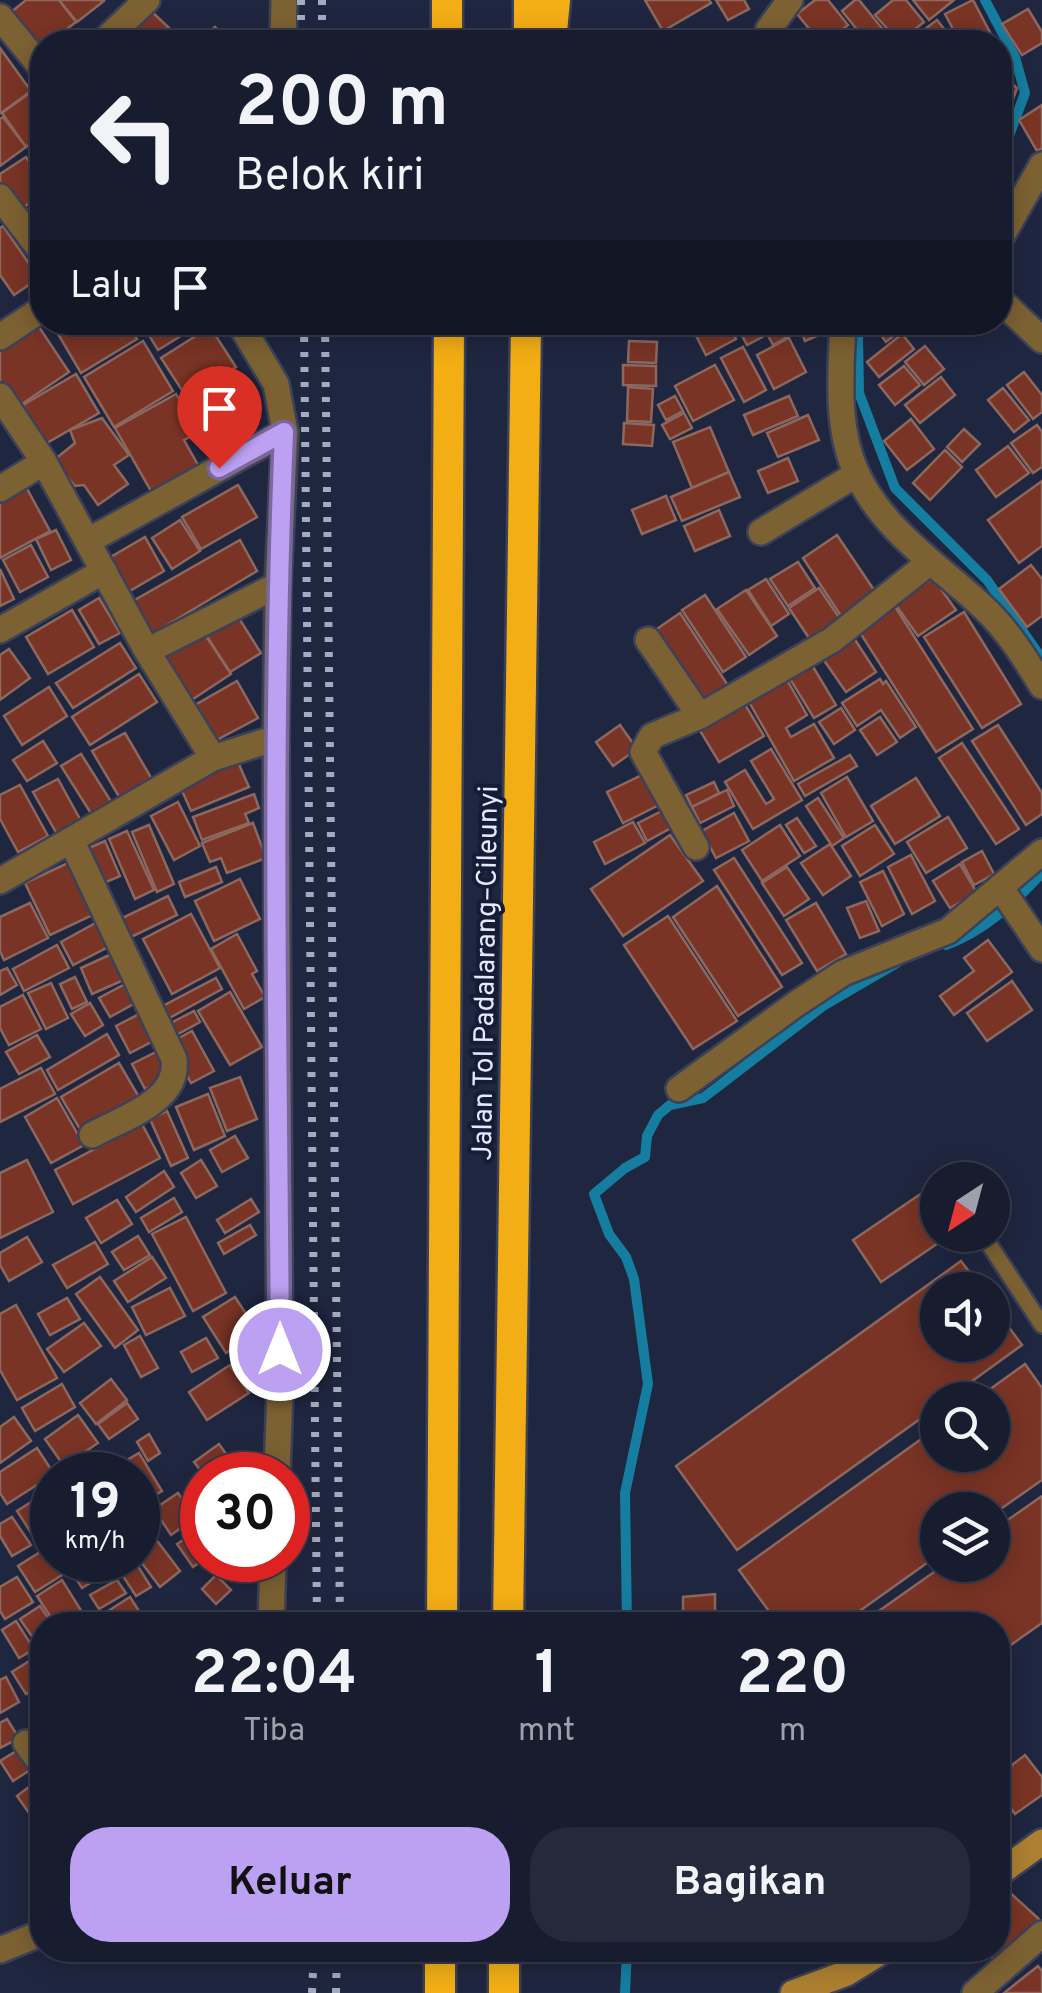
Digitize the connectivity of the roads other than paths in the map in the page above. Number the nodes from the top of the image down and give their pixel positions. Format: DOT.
graph roads {
  1 [pos="147,0"];
  2 [pos="284,0"];
  3 [pos="447,0"];
  4 [pos="529,0"];
  5 [pos="554,0"];
  6 [pos="790,0"];
  7 [pos="0,17"];
  8 [pos="116,30"];
  9 [pos="283,30"];
  10 [pos="447,30"];
  11 [pos="529,30"];
  12 [pos="552,30"];
  13 [pos="769,30"];
  14 [pos="30,53"];
  15 [pos="1042,165"];
  16 [pos="0,197"];
  17 [pos="1012,218"];
  18 [pos="30,236"];
  19 [pos="1012,311"];
  20 [pos="30,317"];
  21 [pos="248,335"];
  22 [pos="449,335"];
  23 [pos="526,335"];
  24 [pos="842,335"];
  25 [pos="0,336"];
  26 [pos="1042,340"];
  27 [pos="0,396"];
  28 [pos="284,432"];
  29 [pos="44,462"];
  30 [pos="857,474"];
  31 [pos="0,488"];
  32 [pos="761,532"];
  33 [pos="88,541"];
  34 [pos="930,562"];
  35 [pos="104,571"];
  36 [pos="278,585"];
  37 [pos="0,630"];
  38 [pos="648,640"];
  39 [pos="147,651"];
  40 [pos="1042,686"];
  41 [pos="700,716"];
  42 [pos="276,738"];
  43 [pos="213,758"];
  44 [pos="72,842"];
  45 [pos="696,847"];
  46 [pos="1042,852"];
  47 [pos="0,881"];
  48 [pos="1002,890"];
  49 [pos="1042,949"];
  50 [pos="679,1089"];
  51 [pos="92,1135"];
  52 [pos="994,1252"];
  53 [pos="1042,1325"];
  54 [pos="278,1452"];
  55 [pos="272,1582"];
  56 [pos="271,1612"];
  57 [pos="442,1612"];
  58 [pos="508,1612"];
  59 [pos="26,1743"];
  60 [pos="30,1748"];
  61 [pos="1042,1842"];
  62 [pos="1010,1865"];
  63 [pos="1042,1934"];
  64 [pos="30,1938"];
  65 [pos="0,1950"];
  66 [pos="440,1962"];
  67 [pos="504,1962"];
  68 [pos="865,1962"];
  69 [pos="440,1993"];
  70 [pos="504,1993"];
  71 [pos="793,1993"];
  72 [pos="975,1993"];
  1 -- 8 [label="street"];
  2 -- 9 [label="street"];
  3 -- 10 [label="highway"];
  4 -- 11 [label="highway"];
  5 -- 12 [label="highway"];
  6 -- 13 [label="street"];
  7 -- 14 [label="street"];
  15 -- 17 [label="street"];
  16 -- 18 [label="street"];
  19 -- 26 [label="street"];
  20 -- 25 [label="street"];
  21 -- 28 [label="street"];
  22 -- 57 [label="highway, Jalan Tol Padalarang–Cileunyi"];
  23 -- 58 [label="highway, Jalan Tol Padalarang–Cileunyi"];
  24 -- 30 [label="street"];
  27 -- 29 [label="street"];
  28 -- 33 [label="street"];
  28 -- 36 [label="street"];
  29 -- 31 [label="street"];
  29 -- 33 [label="street"];
  30 -- 32 [label="street"];
  30 -- 34 [label="street"];
  33 -- 35 [label="street"];
  34 -- 40 [label="street"];
  34 -- 41 [label="street"];
  35 -- 37 [label="street"];
  35 -- 39 [label="street"];
  36 -- 39 [label="street"];
  36 -- 42 [label="street"];
  38 -- 41 [label="street"];
  39 -- 43 [label="street"];
  41 -- 45 [label="street"];
  42 -- 43 [label="street"];
  42 -- 54 [label="street"];
  43 -- 44 [label="street"];
  44 -- 47 [label="street"];
  44 -- 51 [label="street"];
  46 -- 48 [label="street"];
  48 -- 49 [label="street"];
  48 -- 50 [label="street"];
  52 -- 53 [label="lane"];
  55 -- 56 [label="street"];
  59 -- 60 [label="street"];
  61 -- 62 [label="street"];
  63 -- 72 [label="street"];
  64 -- 65 [label="street"];
  66 -- 69 [label="highway"];
  67 -- 70 [label="highway"];
  68 -- 71 [label="street"];
}
